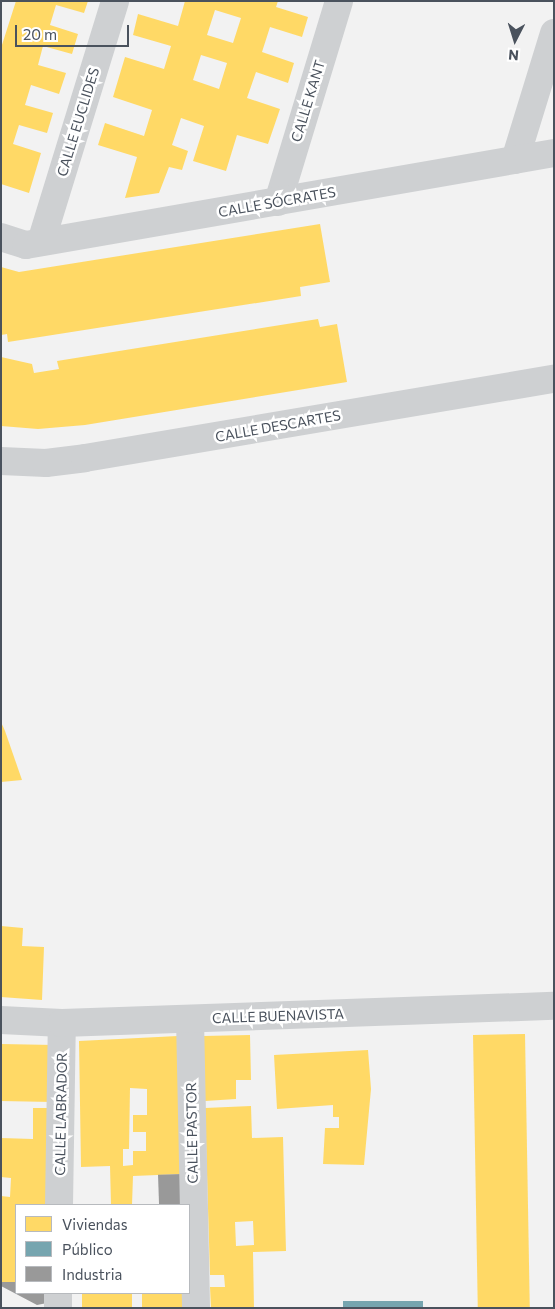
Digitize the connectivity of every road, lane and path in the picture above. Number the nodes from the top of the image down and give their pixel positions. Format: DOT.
graph roads {
  1 [pos="115,1"];
  2 [pos="339,1"];
  3 [pos="554,33"];
  4 [pos="554,153"];
  5 [pos="515,160"];
  6 [pos="278,202"];
  7 [pos="1,237"];
  8 [pos="41,242"];
  9 [pos="554,379"];
  10 [pos="1,461"];
  11 [pos="554,1006"];
  12 [pos="190,1019"];
  13 [pos="1,1020"];
  14 [pos="62,1023"];
  15 [pos="59,1204"];
  16 [pos="58,1294"];
  17 [pos="58,1308"];
  18 [pos="196,1308"];
  1 -- 8 [label="street, CALLE EUCLIDES"];
  2 -- 6 [label="street, CALLE KANT"];
  3 -- 5 [label="street"];
  4 -- 5 [label="street, CALLE SÓCRATES"];
  5 -- 6 [label="street, CALLE SÓCRATES"];
  6 -- 8 [label="street, CALLE SÓCRATES"];
  7 -- 8 [label="street, CALLE SÓCRATES"];
  9 -- 10 [label="street, CALLE DESCARTES"];
  11 -- 12 [label="street, CALLE BUENAVISTA"];
  12 -- 14 [label="street, CALLE BUENAVISTA"];
  12 -- 18 [label="street, CALLE PASTOR"];
  13 -- 14 [label="street, CALLE BUENAVISTA"];
  14 -- 15 [label="street, CALLE LABRADOR"];
  16 -- 17 [label="street"];
}
